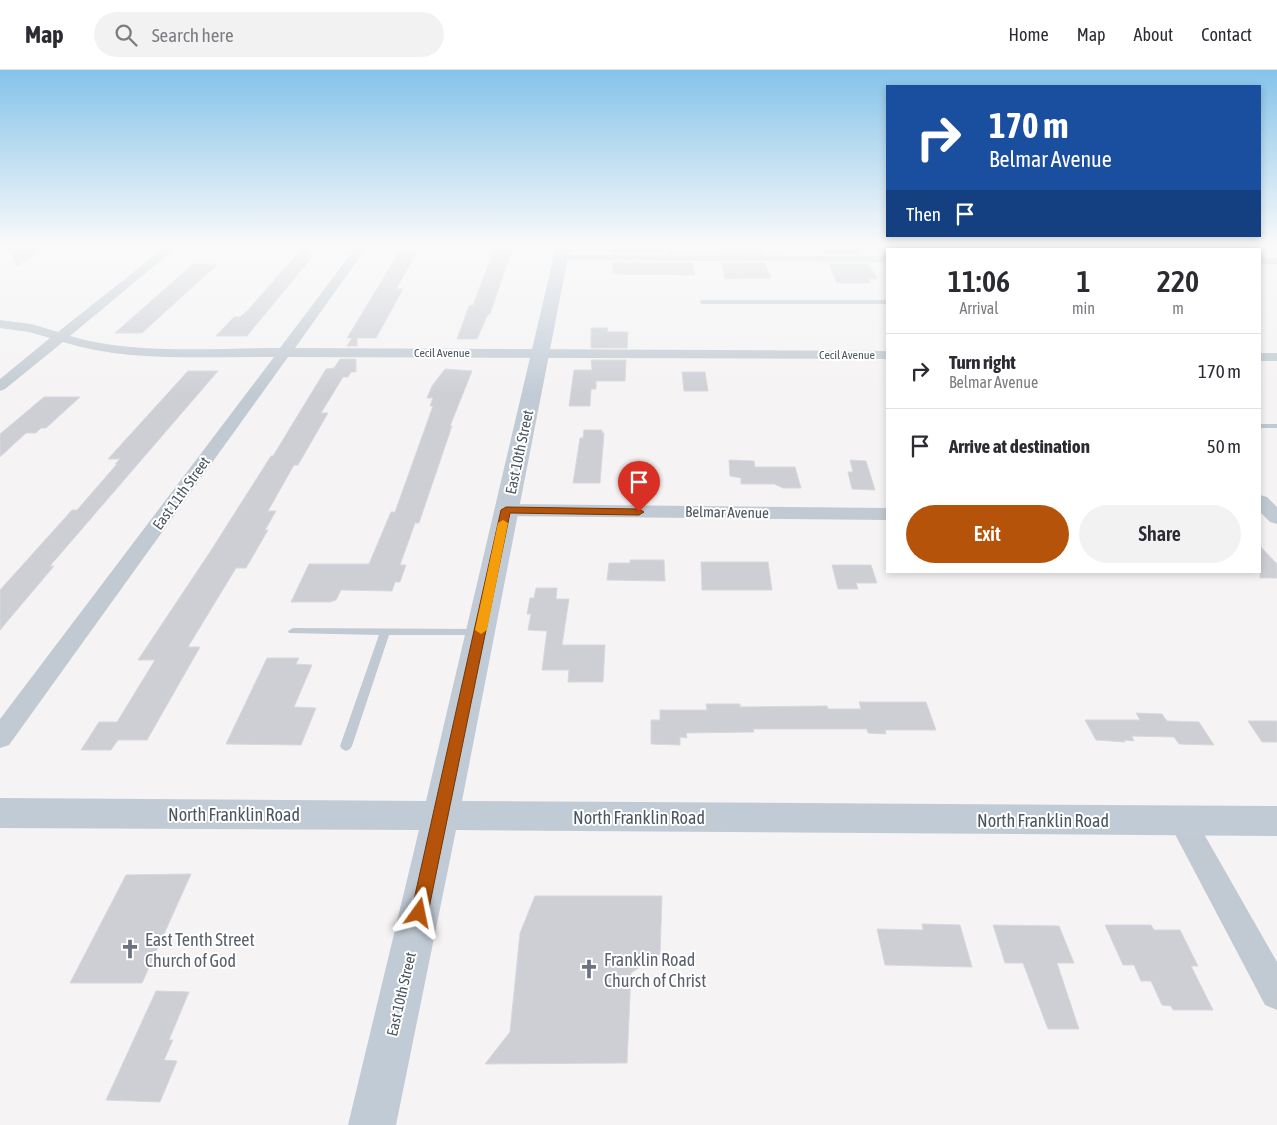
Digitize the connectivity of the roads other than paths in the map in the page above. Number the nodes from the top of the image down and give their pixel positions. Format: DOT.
graph roads {
  1 [pos="111,296"];
  2 [pos="326,296"];
  3 [pos="552,296"];
  4 [pos="702,302"];
  5 [pos="886,302"];
  6 [pos="0,324"];
  7 [pos="60,338"];
  8 [pos="285,352"];
  9 [pos="539,353"];
  10 [pos="886,355"];
  11 [pos="1261,357"];
  12 [pos="1277,358"];
  13 [pos="0,386"];
  14 [pos="1261,426"];
  15 [pos="1277,426"];
  16 [pos="1261,502"];
  17 [pos="506,510"];
  18 [pos="886,514"];
  19 [pos="1273,518"];
  20 [pos="293,631"];
  21 [pos="385,632"];
  22 [pos="481,632"];
  23 [pos="0,738"];
  24 [pos="346,746"];
  25 [pos="0,813"];
  26 [pos="441,816"];
  27 [pos="1182,821"];
  28 [pos="1277,821"];
  29 [pos="1277,994"];
  30 [pos="372,1125"];
  1 -- 7 [label="street"];
  2 -- 8 [label="street, East 11th Street"];
  3 -- 9 [label="main road, East 10th Street"];
  4 -- 5 [label="lane"];
  6 -- 7 [label="street, Cecil Avenue"];
  7 -- 8 [label="street, Cecil Avenue"];
  7 -- 13 [label="street"];
  8 -- 9 [label="street, Cecil Avenue"];
  8 -- 23 [label="street, East 11th Street"];
  9 -- 10 [label="street, Cecil Avenue"];
  9 -- 17 [label="main road, East 10th Street"];
  11 -- 12 [label="street"];
  14 -- 15 [label="lane"];
  16 -- 19 [label="street"];
  17 -- 18 [label="street, Belmar Avenue"];
  17 -- 22 [label="main road, East 10th Street"];
  20 -- 21 [label="lane"];
  21 -- 22 [label="lane"];
  21 -- 24 [label="lane"];
  22 -- 26 [label="main road, East 10th Street"];
  25 -- 26 [label="main road, North Franklin Road"];
  26 -- 27 [label="main road, North Franklin Road"];
  26 -- 30 [label="main road, East 10th Street"];
  27 -- 28 [label="main road, North Franklin Road"];
  27 -- 29 [label="street"];
}
